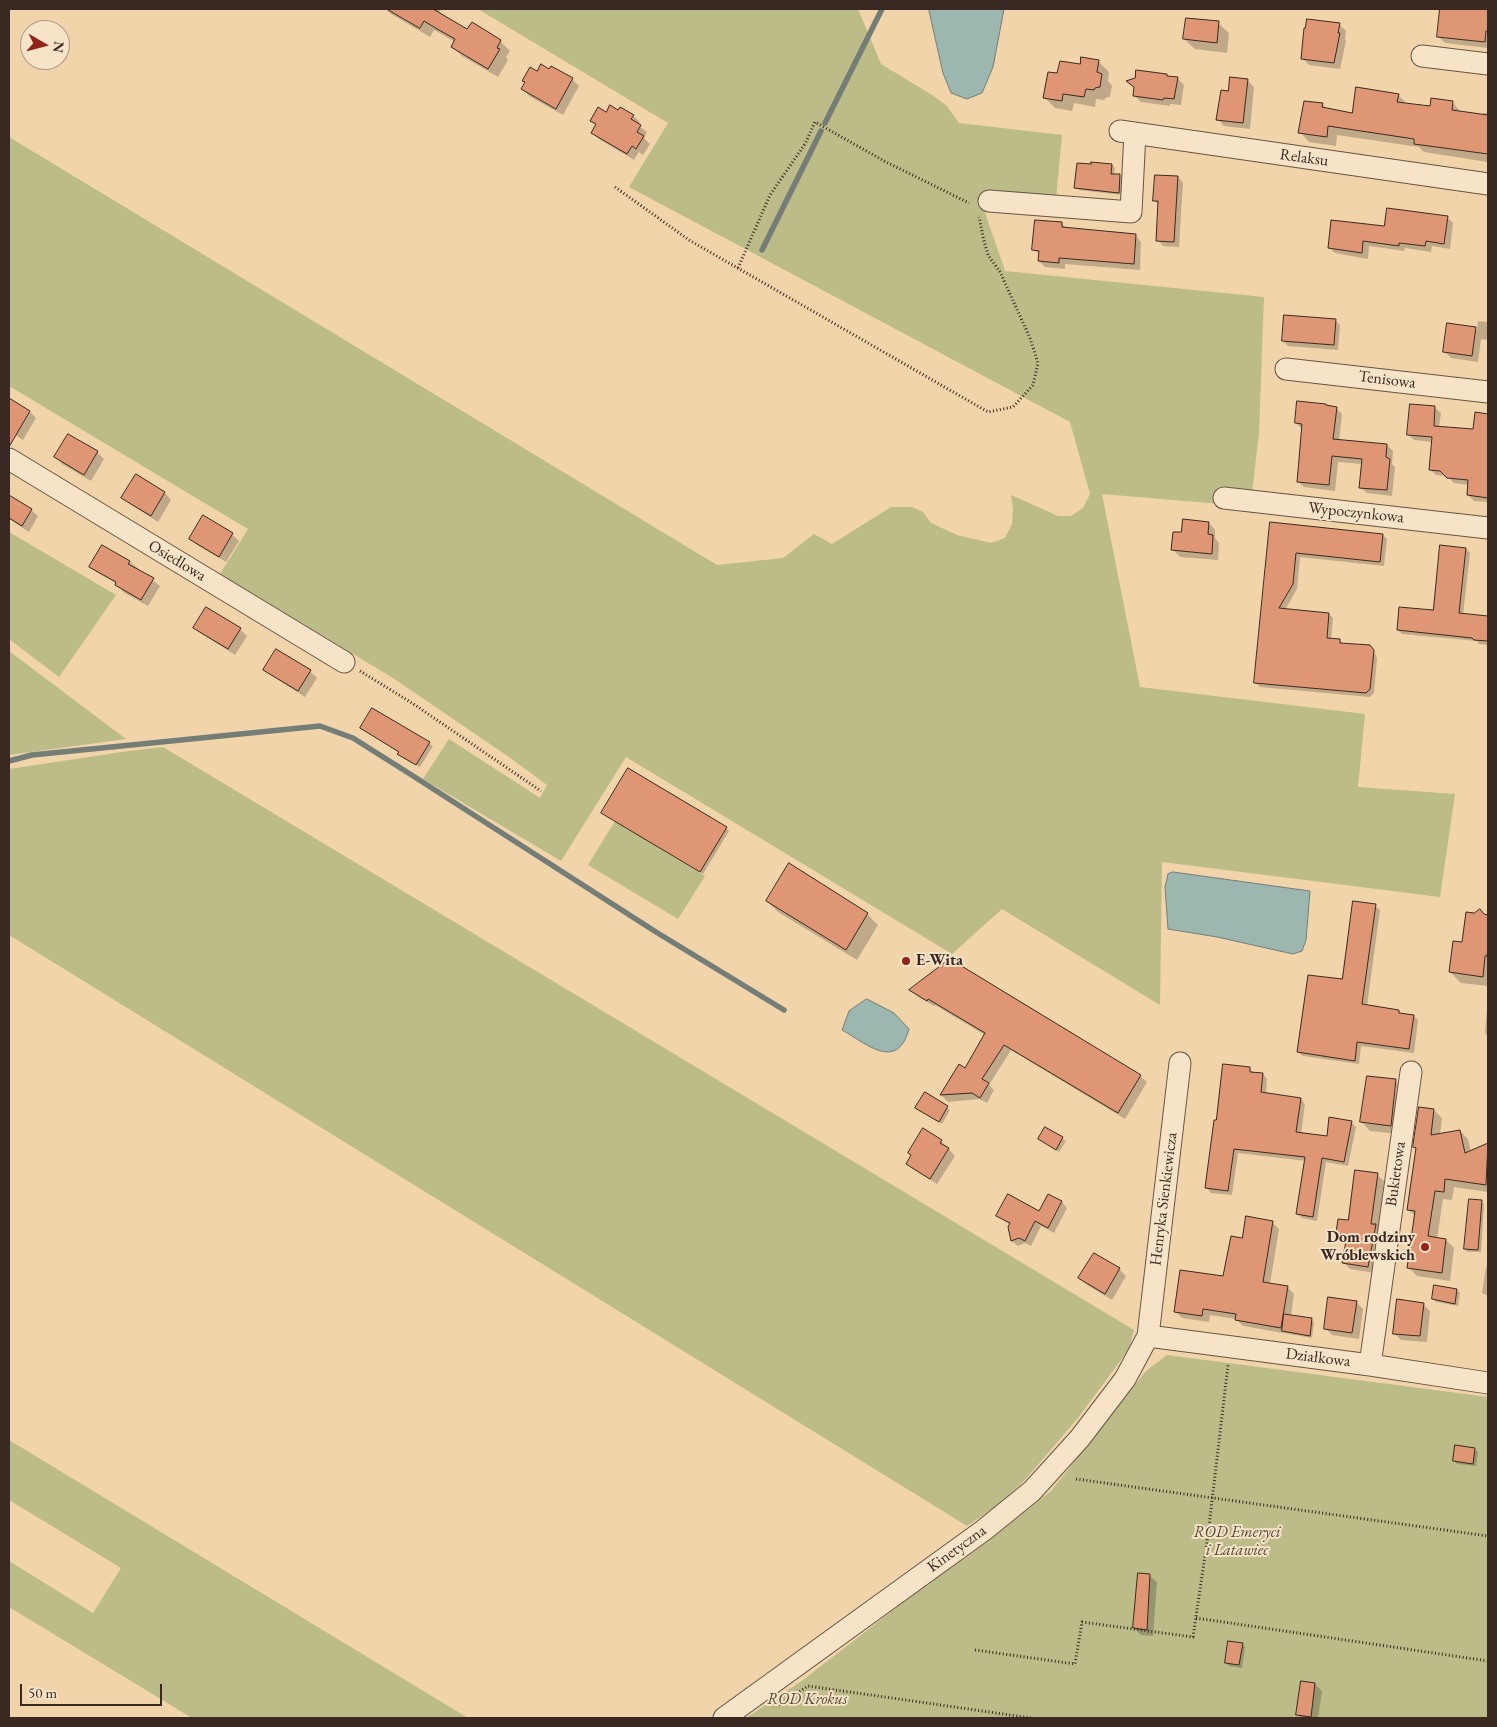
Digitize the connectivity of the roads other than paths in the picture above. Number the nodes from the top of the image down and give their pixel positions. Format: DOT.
graph roads {
  1 [pos="1422,56"];
  2 [pos="1488,64"];
  3 [pos="1488,184"];
  4 [pos="980,205"];
  5 [pos="1286,369"];
  6 [pos="1488,392"];
  7 [pos="9,459"];
  8 [pos="1224,498"];
  9 [pos="1488,528"];
  10 [pos="344,662"];
  11 [pos="1180,1062"];
  12 [pos="1411,1072"];
  13 [pos="1148,1336"];
  14 [pos="1370,1365"];
  15 [pos="1488,1383"];
  16 [pos="724,1718"];
  1 -- 2 [label="street"];
  3 -- 4 [label="street, Relaksu"];
  5 -- 6 [label="street, Tenisowa"];
  7 -- 10 [label="street, Osiedlowa"];
  8 -- 9 [label="street, Wypoczynkowa"];
  11 -- 13 [label="street, Henryka Sienkiewicza"];
  12 -- 14 [label="street, Bukietowa"];
  13 -- 14 [label="street, Działkowa"];
  13 -- 16 [label="street, Kinetyczna"];
  14 -- 15 [label="street, Działkowa"];
}
